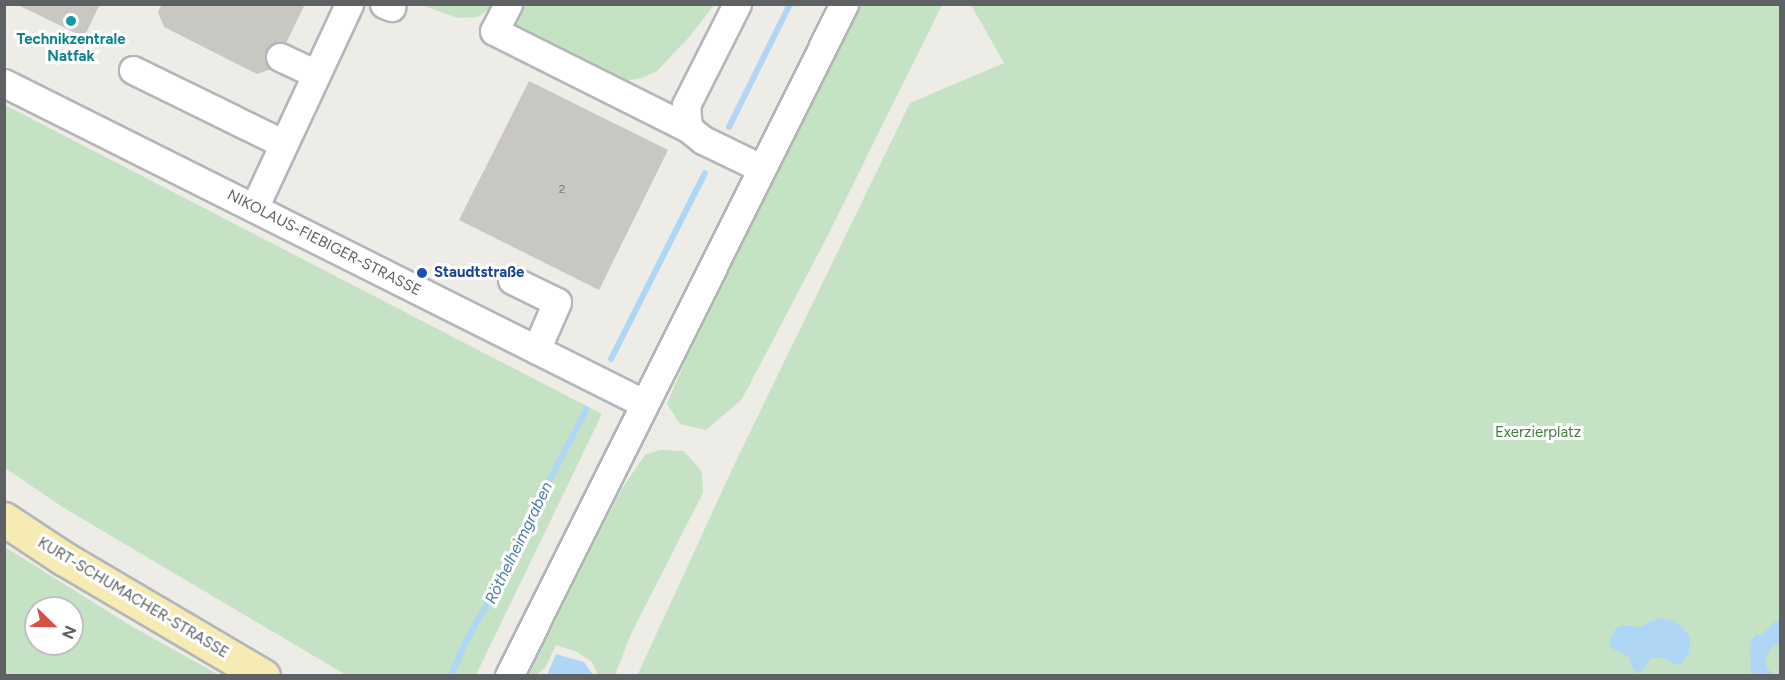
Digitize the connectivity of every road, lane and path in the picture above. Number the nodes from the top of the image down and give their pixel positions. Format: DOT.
graph roads {
  1 [pos="349,4"];
  2 [pos="508,4"];
  3 [pos="737,4"];
  4 [pos="844,4"];
  5 [pos="280,57"];
  6 [pos="133,70"];
  7 [pos="316,74"];
  8 [pos="4,83"];
  9 [pos="688,129"];
  10 [pos="284,144"];
  11 [pos="760,168"];
  12 [pos="254,208"];
  13 [pos="512,280"];
  14 [pos="536,350"];
  15 [pos="643,403"];
  16 [pos="4,519"];
  17 [pos="262,675"];
  18 [pos="509,675"];
  1 -- 7 [label="street"];
  2 -- 9 [label="street"];
  3 -- 9 [label="street"];
  4 -- 11 [label="street"];
  5 -- 7 [label="street"];
  6 -- 10 [label="street"];
  7 -- 10 [label="street"];
  8 -- 12 [label="street, NIKOLAUS-FIEBIGER-STRASSE"];
  9 -- 11 [label="street"];
  10 -- 12 [label="street"];
  11 -- 15 [label="street"];
  12 -- 14 [label="street, NIKOLAUS-FIEBIGER-STRASSE"];
  13 -- 14 [label="street"];
  14 -- 15 [label="street, NIKOLAUS-FIEBIGER-STRASSE"];
  15 -- 18 [label="street"];
  16 -- 17 [label="main road, KURT-SCHUMACHER-STRASSE"];
}
